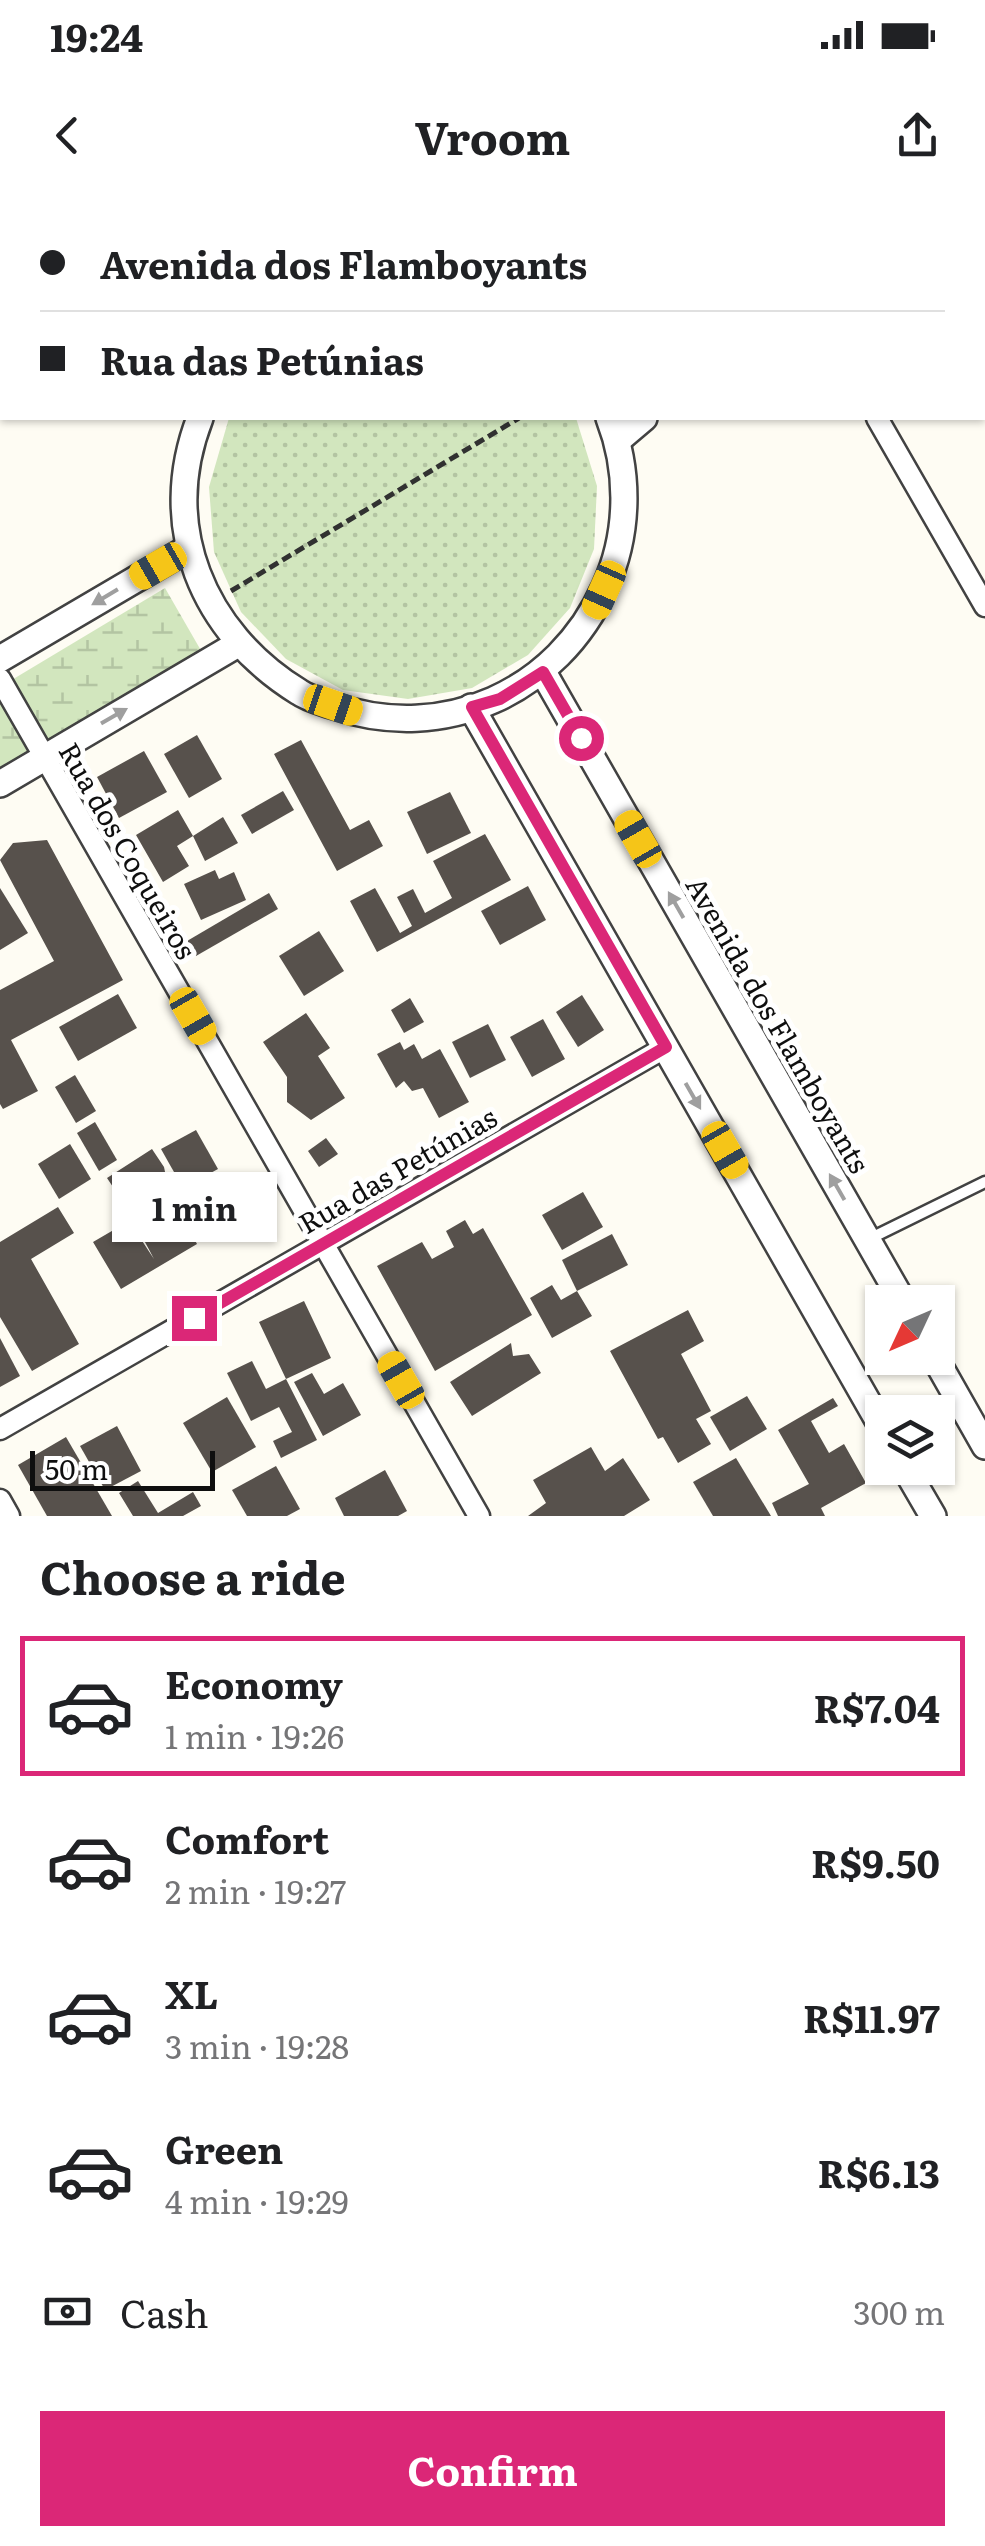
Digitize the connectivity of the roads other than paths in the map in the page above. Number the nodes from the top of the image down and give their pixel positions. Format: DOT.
graph roads {
  1 [pos="199,420"];
  2 [pos="638,420"];
  3 [pos="878,420"];
  4 [pos="613,429"];
  5 [pos="189,548"];
  6 [pos="985,606"];
  7 [pos="238,644"];
  8 [pos="0,660"];
  9 [pos="543,672"];
  10 [pos="0,679"];
  11 [pos="472,707"];
  12 [pos="44,757"];
  13 [pos="0,784"];
  14 [pos="666,1047"];
  15 [pos="985,1182"];
  16 [pos="867,1240"];
  17 [pos="324,1244"];
  18 [pos="893,1285"];
  19 [pos="944,1375"];
  20 [pos="865,1397"];
  21 [pos="0,1429"];
  22 [pos="985,1446"];
  23 [pos="916,1485"];
  24 [pos="0,1500"];
  25 [pos="9,1516"];
  26 [pos="479,1516"];
  27 [pos="933,1516"];
  1 -- 5 [label="street"];
  2 -- 4 [label="street"];
  3 -- 6 [label="street"];
  4 -- 9 [label="street"];
  5 -- 7 [label="street"];
  5 -- 8 [label="street, one-way"];
  7 -- 11 [label="street"];
  12 -- 7 [label="street, one-way"];
  9 -- 11 [label="street"];
  16 -- 9 [label="street, Avenida dos Flamboyants, one-way"];
  10 -- 12 [label="street, Rua dos Coqueiros"];
  11 -- 14 [label="street"];
  12 -- 13 [label="street"];
  12 -- 17 [label="street, Rua dos Coqueiros"];
  14 -- 17 [label="street, Rua das Petúnias"];
  14 -- 20 [label="street, one-way"];
  15 -- 16 [label="lane"];
  16 -- 18 [label="street, Avenida dos Flamboyants"];
  17 -- 21 [label="street, Rua das Petúnias"];
  17 -- 26 [label="street, Rua dos Coqueiros"];
  19 -- 22 [label="street"];
  23 -- 27 [label="street"];
  24 -- 25 [label="street"];
}
